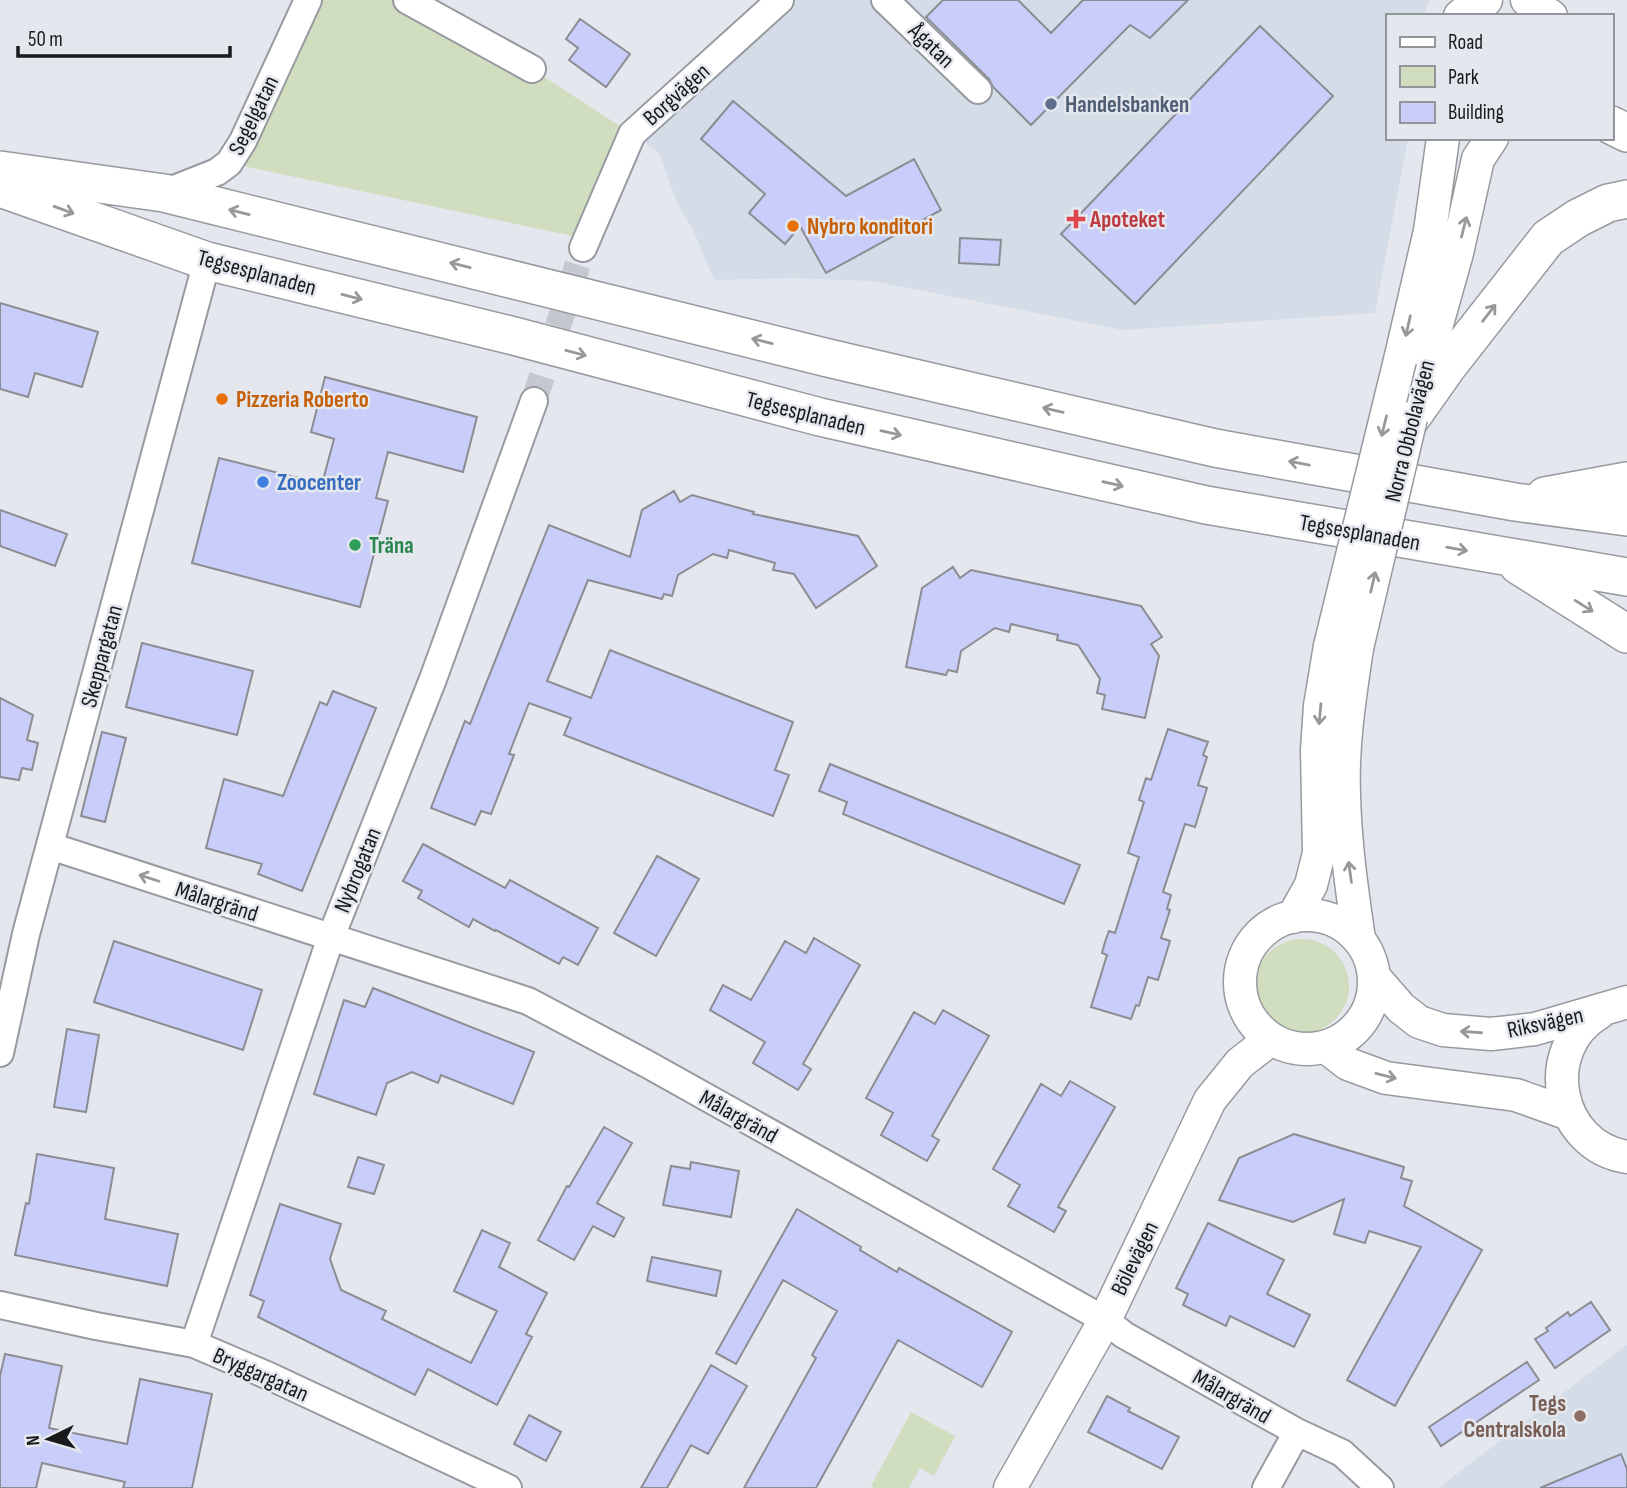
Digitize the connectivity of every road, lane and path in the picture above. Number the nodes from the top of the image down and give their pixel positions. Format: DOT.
graph roads {
  1 [pos="308,0"];
  2 [pos="407,0"];
  3 [pos="780,0"];
  4 [pos="885,0"];
  5 [pos="1486,0"];
  6 [pos="1527,0"];
  7 [pos="1462,14"];
  8 [pos="1548,14"];
  9 [pos="532,69"];
  10 [pos="978,90"];
  11 [pos="1443,140"];
  12 [pos="1491,140"];
  13 [pos="0,170"];
  14 [pos="0,188"];
  15 [pos="163,193"];
  16 [pos="1627,199"];
  17 [pos="583,248"];
  18 [pos="206,261"];
  19 [pos="1424,364"];
  20 [pos="534,401"];
  21 [pos="1411,418"];
  22 [pos="1627,481"];
  23 [pos="1515,502"];
  24 [pos="1627,517"];
  25 [pos="1505,557"];
  26 [pos="1627,577"];
  27 [pos="1627,634"];
  28 [pos="1343,647"];
  29 [pos="50,846"];
  30 [pos="1293,917"];
  31 [pos="331,937"];
  32 [pos="1359,939"];
  33 [pos="1375,978"];
  34 [pos="1618,1005"];
  35 [pos="1271,1039"];
  36 [pos="1326,1047"];
  37 [pos="0,1053"];
  38 [pos="1569,1114"];
  39 [pos="1625,1158"];
  40 [pos="0,1305"];
  41 [pos="1105,1320"];
  42 [pos="194,1344"];
  43 [pos="1297,1433"];
  44 [pos="508,1488"];
  45 [pos="1010,1488"];
  46 [pos="1266,1488"];
  47 [pos="1380,1488"];
  1 -- 15 [label="street, Segelgatan"];
  2 -- 9 [label="street"];
  3 -- 17 [label="street, Borgvägen"];
  4 -- 10 [label="street, Ågatan"];
  5 -- 7 [label="street"];
  6 -- 8 [label="street"];
  11 -- 19 [label="street, Norra Obbolavägen, one-way"];
  19 -- 12 [label="street, Norra Obbolavägen, one-way"];
  13 -- 15 [label="main road"];
  14 -- 18 [label="main road, Tegsesplanaden, one-way"];
  23 -- 15 [label="main road, one-way"];
  19 -- 16 [label="main road, one-way"];
  18 -- 25 [label="main road, Tegsesplanaden, one-way"];
  18 -- 29 [label="street, Skeppargatan"];
  19 -- 21 [label="main road"];
  19 -- 28 [label="street, Norra Obbolavägen, one-way, bridge"];
  20 -- 31 [label="street, Nybrogatan"];
  28 -- 21 [label="street, Norra Obbolavägen, one-way, bridge"];
  22 -- 23 [label="main road"];
  23 -- 24 [label="main road"];
  25 -- 26 [label="main road, Tegsesplanaden"];
  25 -- 27 [label="main road, one-way"];
  28 -- 30 [label="street, Norra Obbolavägen, one-way"];
  32 -- 28 [label="street, Norra Obbolavägen, one-way"];
  31 -- 29 [label="street, Målargränd, one-way"];
  29 -- 37 [label="street, Skeppargatan"];
  30 -- 32 [label="street"];
  30 -- 35 [label="street"];
  31 -- 41 [label="street, Målargränd"];
  31 -- 42 [label="street, Nybrogatan"];
  32 -- 33 [label="street"];
  34 -- 33 [label="street, Riksvägen, one-way"];
  33 -- 36 [label="street"];
  34 -- 38 [label="street, Riksvägen"];
  35 -- 36 [label="street"];
  35 -- 41 [label="street, Bölevägen"];
  36 -- 38 [label="street, one-way"];
  38 -- 39 [label="street, Riksvägen"];
  40 -- 42 [label="street, Bryggargatan"];
  41 -- 43 [label="street, Målargränd"];
  41 -- 45 [label="street, Bölevägen"];
  42 -- 44 [label="street, Bryggargatan"];
  43 -- 46 [label="street"];
  43 -- 47 [label="street, Målargränd"];
}
